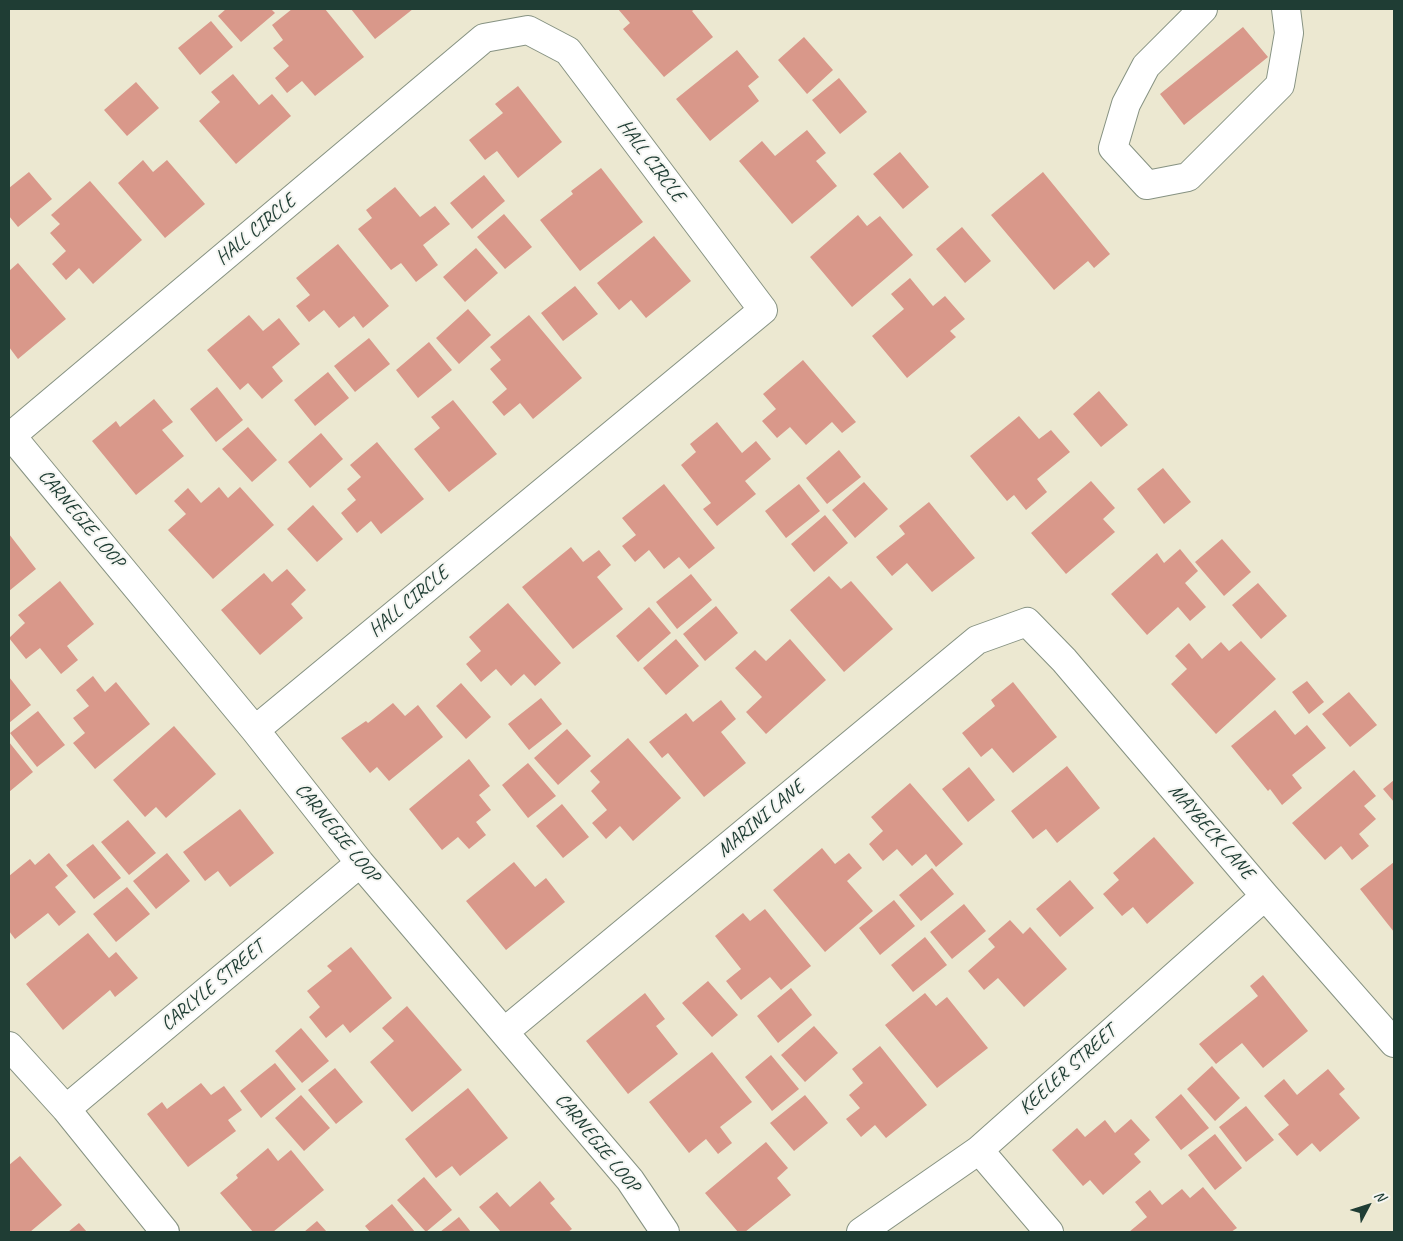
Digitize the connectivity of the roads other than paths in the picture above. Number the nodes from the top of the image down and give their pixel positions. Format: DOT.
graph roads {
  1 [pos="1203,9"];
  2 [pos="1286,9"];
  3 [pos="10,434"];
  4 [pos="1027,622"];
  5 [pos="255,730"];
  6 [pos="360,863"];
  7 [pos="1265,896"];
  8 [pos="504,1032"];
  9 [pos="1394,1043"];
  10 [pos="9,1046"];
  11 [pos="66,1109"];
  12 [pos="978,1150"];
  13 [pos="165,1232"];
  14 [pos="665,1232"];
  15 [pos="861,1232"];
  16 [pos="1049,1232"];
  1 -- 2 [label="street"];
  3 -- 5 [label="street, CARNEGIE LOOP"];
  3 -- 5 [label="street, HALL CIRCLE"];
  4 -- 7 [label="street, MAYBECK LANE"];
  4 -- 8 [label="street, MARINI LANE"];
  5 -- 6 [label="street, CARNEGIE LOOP"];
  6 -- 8 [label="street, CARNEGIE LOOP"];
  6 -- 11 [label="street, CARLYLE STREET"];
  7 -- 9 [label="street, MAYBECK LANE"];
  7 -- 12 [label="street, KEELER STREET"];
  8 -- 14 [label="street, CARNEGIE LOOP"];
  10 -- 11 [label="street"];
  11 -- 13 [label="street"];
  12 -- 15 [label="street, KEELER STREET"];
  12 -- 16 [label="street"];
}
